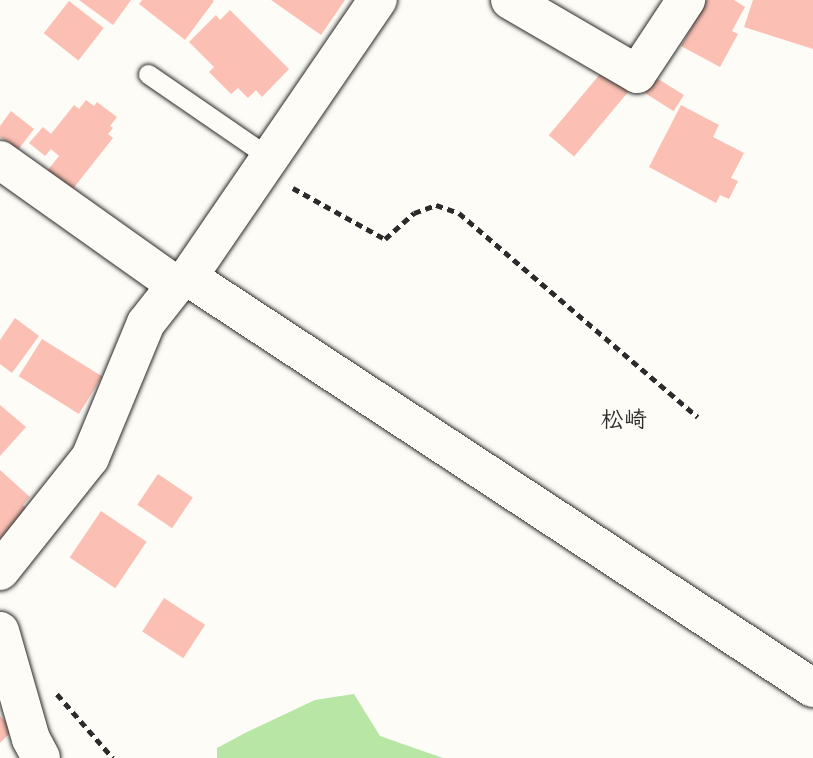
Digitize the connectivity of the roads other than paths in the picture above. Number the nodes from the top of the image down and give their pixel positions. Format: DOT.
graph roads {
  1 [pos="378,0"];
  2 [pos="510,0"];
  3 [pos="686,0"];
  4 [pos="148,74"];
  5 [pos="0,160"];
  6 [pos="266,164"];
  7 [pos="182,281"];
  8 [pos="0,571"];
  9 [pos="0,631"];
  10 [pos="813,688"];
  11 [pos="41,758"];
  1 -- 6 [label="street"];
  2 -- 3 [label="street"];
  4 -- 6 [label="lane"];
  5 -- 7 [label="street"];
  6 -- 7 [label="street"];
  7 -- 8 [label="street"];
  7 -- 10 [label="street"];
  9 -- 11 [label="street"];
}
